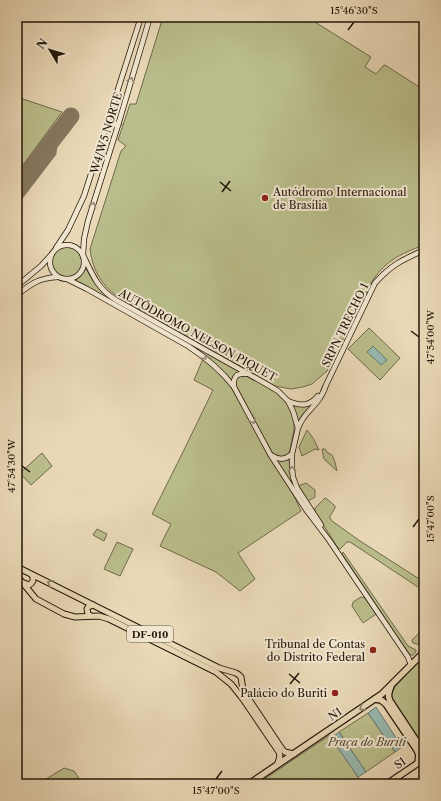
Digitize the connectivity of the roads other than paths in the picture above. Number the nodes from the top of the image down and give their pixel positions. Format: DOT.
graph roads {
  1 [pos="150,17"];
  2 [pos="140,19"];
  3 [pos="148,25"];
  4 [pos="108,120"];
  5 [pos="119,122"];
  6 [pos="68,230"];
  7 [pos="84,242"];
  8 [pos="56,248"];
  9 [pos="424,250"];
  10 [pos="52,254"];
  11 [pos="84,257"];
  12 [pos="41,266"];
  13 [pos="58,277"];
  14 [pos="43,279"];
  15 [pos="67,279"];
  16 [pos="94,279"];
  17 [pos="73,282"];
  18 [pos="17,286"];
  19 [pos="17,295"];
  20 [pos="250,375"];
  21 [pos="326,385"];
  22 [pos="234,387"];
  23 [pos="288,401"];
  24 [pos="298,428"];
  25 [pos="270,454"];
  26 [pos="292,454"];
  27 [pos="329,540"];
  28 [pos="17,567"];
  29 [pos="32,574"];
  30 [pos="17,576"];
  31 [pos="24,583"];
  32 [pos="93,605"];
  33 [pos="91,616"];
  34 [pos="424,652"];
  35 [pos="413,663"];
  36 [pos="242,680"];
  37 [pos="230,684"];
  38 [pos="392,684"];
  39 [pos="375,699"];
  40 [pos="424,750"];
  41 [pos="294,754"];
  42 [pos="424,759"];
  43 [pos="418,763"];
  44 [pos="277,765"];
  45 [pos="249,784"];
  46 [pos="387,784"];
  1 -- 3 [label="main road, W4/W5 NORTE"];
  2 -- 3 [label="main road"];
  2 -- 4 [label="main road, W4/W5 NORTE"];
  5 -- 3 [label="main road, W4/W5 NORTE, one-way"];
  4 -- 5 [label="main road"];
  4 -- 6 [label="main road, W4/W5 NORTE"];
  7 -- 5 [label="main road, W4/W5 NORTE, one-way"];
  6 -- 8 [label="main road, W4/W5 NORTE"];
  6 -- 12 [label="main road"];
  7 -- 11 [label="main road, W4/W5 NORTE"];
  7 -- 16 [label="main road"];
  8 -- 10 [label="main road"];
  8 -- 11 [label="main road"];
  9 -- 21 [label="main road, SRPN TRECHO 1"];
  10 -- 12 [label="main road"];
  10 -- 13 [label="main road"];
  11 -- 15 [label="main road"];
  11 -- 16 [label="main road, AUTÓDROMO NELSON PIQUET"];
  12 -- 18 [label="main road"];
  13 -- 14 [label="main road"];
  13 -- 15 [label="main road"];
  14 -- 17 [label="main road"];
  14 -- 19 [label="main road"];
  15 -- 17 [label="main road, AUTÓDROMO NELSON PIQUET"];
  16 -- 20 [label="main road, AUTÓDROMO NELSON PIQUET"];
  17 -- 22 [label="main road, AUTÓDROMO NELSON PIQUET, one-way"];
  20 -- 22 [label="main road"];
  20 -- 23 [label="main road, AUTÓDROMO NELSON PIQUET"];
  21 -- 23 [label="main road, SRPN TRECHO 1"];
  21 -- 24 [label="main road, SRPN TRECHO 1"];
  22 -- 25 [label="main road, AUTÓDROMO NELSON PIQUET, one-way"];
  23 -- 24 [label="main road, AUTÓDROMO NELSON PIQUET"];
  24 -- 26 [label="main road, AUTÓDROMO NELSON PIQUET"];
  25 -- 26 [label="main road"];
  25 -- 27 [label="main road, AUTÓDROMO NELSON PIQUET"];
  27 -- 26 [label="main road, AUTÓDROMO NELSON PIQUET, one-way"];
  27 -- 35 [label="main road, AUTÓDROMO NELSON PIQUET"];
  28 -- 29 [label="main road, DF-010"];
  29 -- 31 [label="main road"];
  32 -- 29 [label="main road, DF-010, one-way"];
  30 -- 31 [label="main road, DF-010"];
  31 -- 33 [label="main road, DF-010"];
  32 -- 33 [label="main road"];
  32 -- 36 [label="main road, DF-010"];
  33 -- 37 [label="main road, DF-010"];
  34 -- 35 [label="highway, N1"];
  35 -- 38 [label="highway, N1"];
  36 -- 37 [label="main road"];
  36 -- 41 [label="main road"];
  37 -- 44 [label="main road, DF-010"];
  38 -- 39 [label="highway, N1"];
  38 -- 40 [label="highway"];
  39 -- 41 [label="highway, N1, one-way"];
  39 -- 43 [label="highway"];
  41 -- 44 [label="highway, N1"];
  42 -- 43 [label="highway, S1"];
  43 -- 46 [label="highway, S1"];
  44 -- 45 [label="highway, N1"];
}
